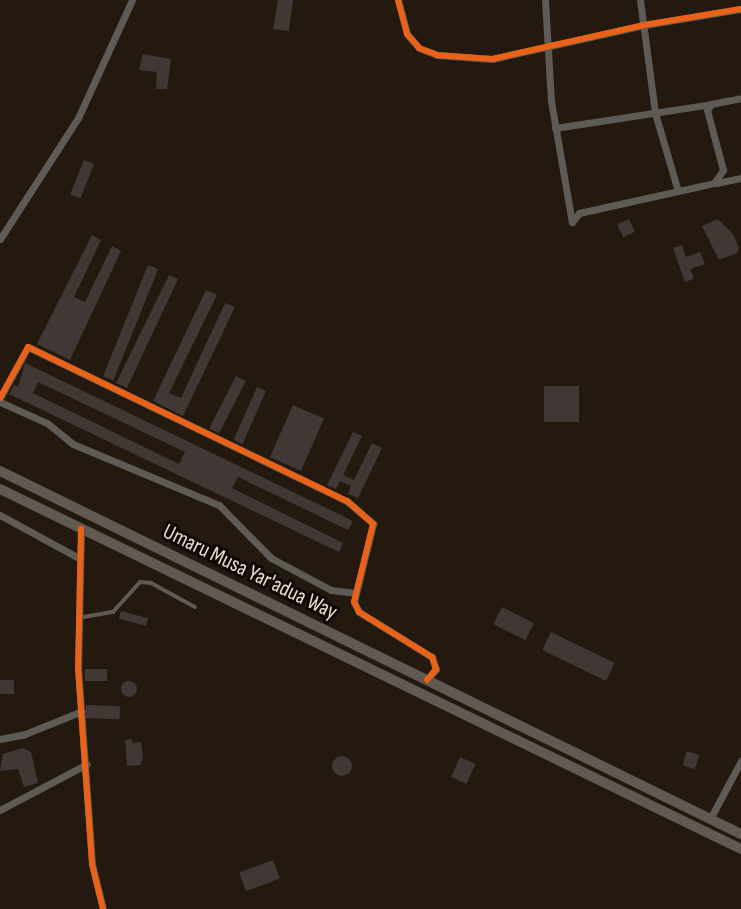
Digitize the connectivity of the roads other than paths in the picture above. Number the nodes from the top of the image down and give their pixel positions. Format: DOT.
graph roads {
  1 [pos="132,0"];
  2 [pos="398,0"];
  3 [pos="545,0"];
  4 [pos="640,0"];
  5 [pos="741,9"];
  6 [pos="644,25"];
  7 [pos="550,45"];
  8 [pos="741,98"];
  9 [pos="711,104"];
  10 [pos="655,113"];
  11 [pos="555,128"];
  12 [pos="741,178"];
  13 [pos="714,183"];
  14 [pos="678,191"];
  15 [pos="0,239"];
  16 [pos="0,398"];
  17 [pos="0,402"];
  18 [pos="0,471"];
  19 [pos="0,489"];
  20 [pos="0,515"];
  21 [pos="81,529"];
  22 [pos="79,558"];
  23 [pos="354,593"];
  24 [pos="195,607"];
  25 [pos="78,618"];
  26 [pos="427,680"];
  27 [pos="82,711"];
  28 [pos="0,739"];
  29 [pos="741,761"];
  30 [pos="87,764"];
  31 [pos="0,810"];
  32 [pos="710,819"];
  33 [pos="741,834"];
  34 [pos="741,849"];
  35 [pos="102,909"];
  1 -- 15 [label="street"];
  2 -- 7 [label="street"];
  3 -- 7 [label="street"];
  4 -- 6 [label="street"];
  5 -- 6 [label="street"];
  6 -- 7 [label="street"];
  6 -- 10 [label="street"];
  7 -- 11 [label="street"];
  8 -- 9 [label="street"];
  9 -- 10 [label="street"];
  9 -- 13 [label="street"];
  10 -- 11 [label="street"];
  10 -- 14 [label="street"];
  11 -- 14 [label="street"];
  12 -- 13 [label="street"];
  13 -- 14 [label="street"];
  16 -- 23 [label="street"];
  17 -- 23 [label="street"];
  18 -- 26 [label="main road, Umaru Musa Yar'adua Way"];
  19 -- 21 [label="main road, Umaru Musa Yar'adua Way"];
  20 -- 22 [label="street"];
  21 -- 22 [label="street"];
  21 -- 34 [label="main road, Umaru Musa Yar'adua Way"];
  22 -- 25 [label="street"];
  23 -- 26 [label="street"];
  24 -- 25 [label="lane"];
  25 -- 27 [label="street"];
  26 -- 32 [label="main road, Umaru Musa Yar'adua Way"];
  27 -- 28 [label="street"];
  27 -- 30 [label="street"];
  29 -- 32 [label="street"];
  30 -- 31 [label="street"];
  30 -- 35 [label="street"];
  32 -- 33 [label="main road, Umaru Musa Yar'adua Way"];
}
